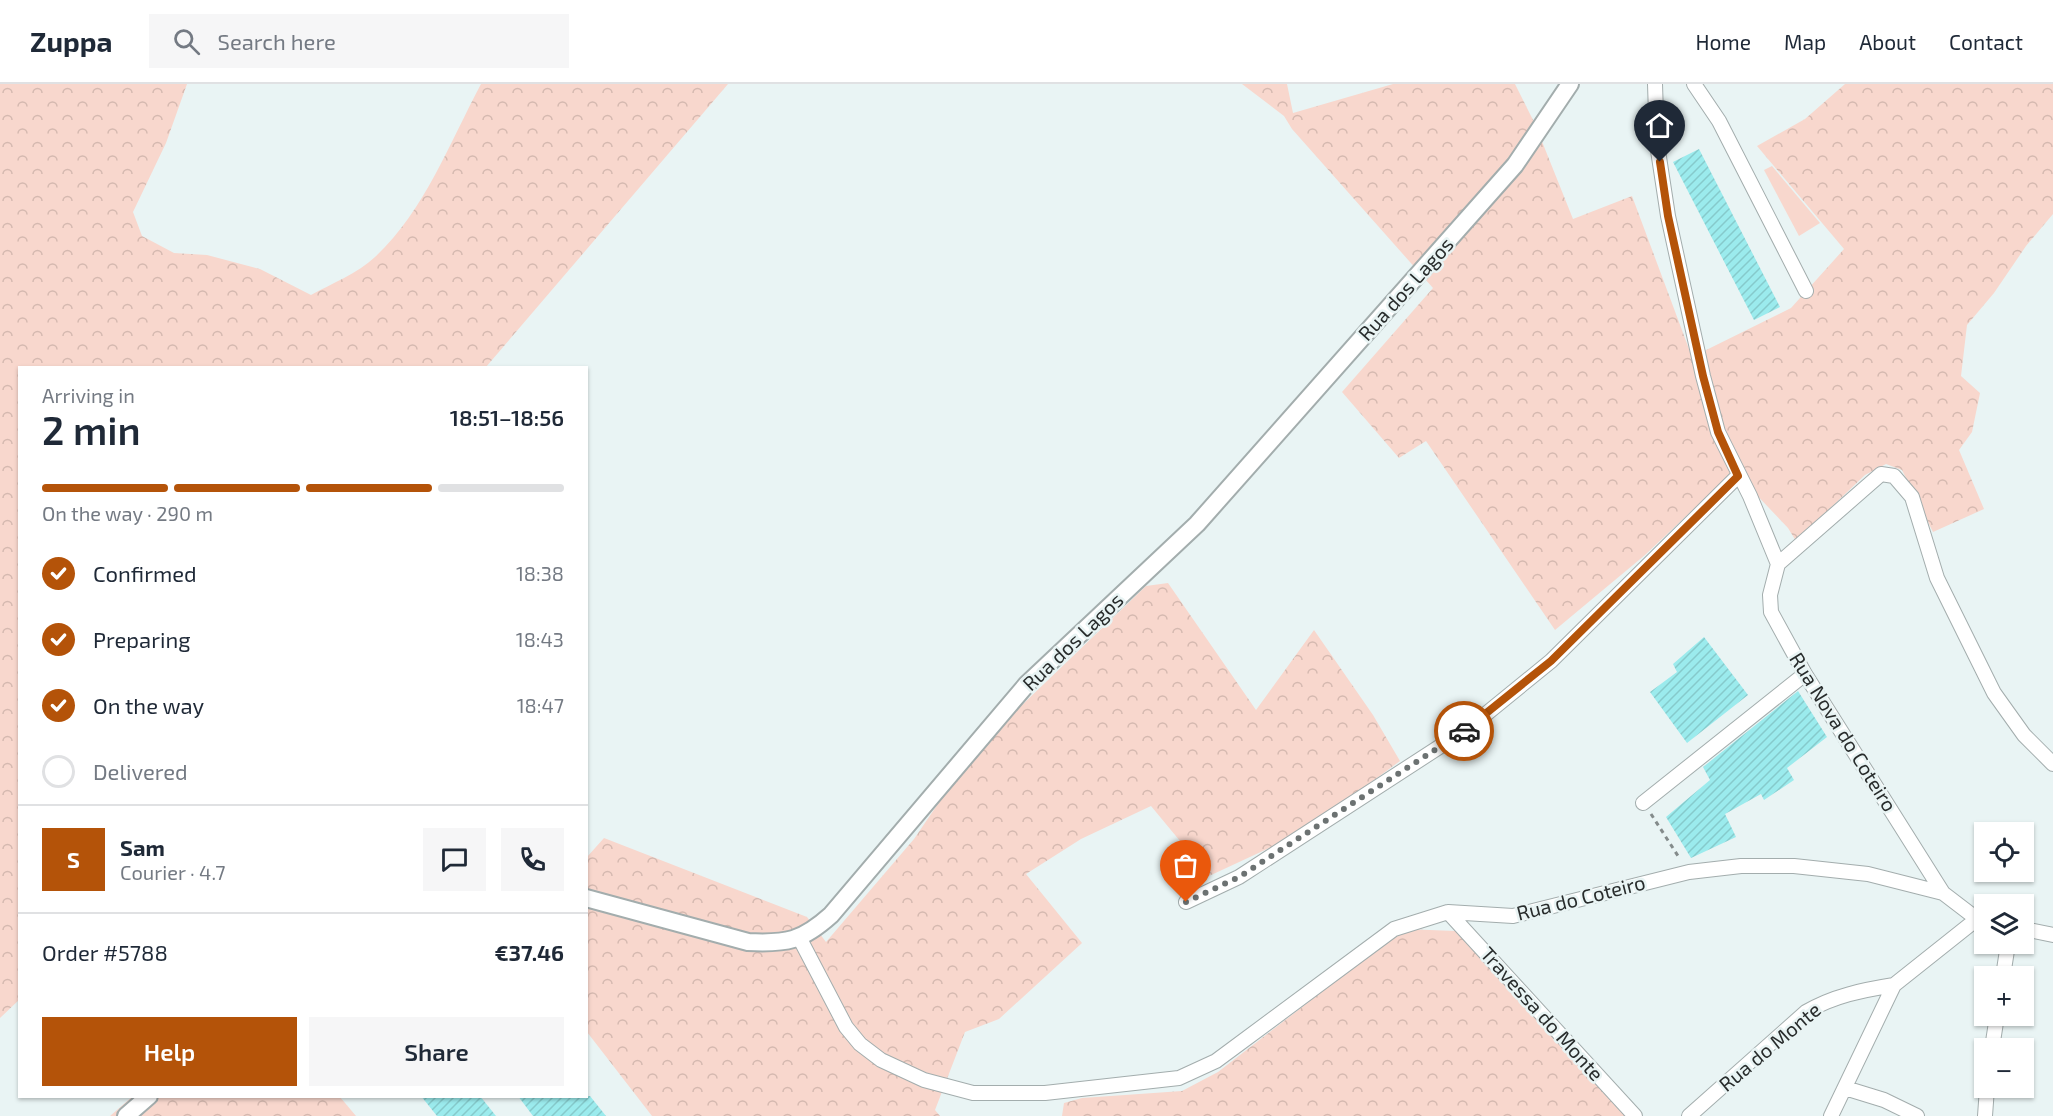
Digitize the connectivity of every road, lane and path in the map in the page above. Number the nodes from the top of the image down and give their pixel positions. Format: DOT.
graph roads {
  1 [pos="1570,84"];
  2 [pos="1655,84"];
  3 [pos="1694,84"];
  4 [pos="1806,291"];
  5 [pos="1738,476"];
  6 [pos="1778,564"];
  7 [pos="1806,674"];
  8 [pos="2053,764"];
  9 [pos="1643,803"];
  10 [pos="1689,872"];
  11 [pos="1943,893"];
  12 [pos="588,899"];
  13 [pos="1186,902"];
  14 [pos="1448,912"];
  15 [pos="1974,915"];
  16 [pos="1974,925"];
  17 [pos="2034,931"];
  18 [pos="2053,935"];
  19 [pos="800,939"];
  20 [pos="1894,985"];
  21 [pos="1845,1088"];
  22 [pos="147,1098"];
  23 [pos="1987,1098"];
  24 [pos="126,1116"];
  25 [pos="1635,1116"];
  26 [pos="1689,1116"];
  27 [pos="1831,1116"];
  28 [pos="1917,1116"];
  29 [pos="1985,1116"];
  1 -- 19 [label="street, Rua dos Lagos"];
  2 -- 5 [label="street"];
  3 -- 4 [label="street"];
  5 -- 6 [label="street"];
  5 -- 13 [label="street"];
  6 -- 7 [label="street, Rua Nova do Coteiro"];
  6 -- 8 [label="street"];
  7 -- 9 [label="street"];
  7 -- 11 [label="street, Rua Nova do Coteiro"];
  9 -- 10 [label="path"];
  10 -- 11 [label="street, Rua do Coteiro"];
  10 -- 14 [label="street, Rua do Coteiro"];
  11 -- 15 [label="street, Rua do Coteiro"];
  12 -- 19 [label="street"];
  14 -- 19 [label="street, Rua do Coteiro"];
  14 -- 25 [label="street, Travessa do Monte"];
  16 -- 20 [label="street"];
  17 -- 18 [label="street"];
  20 -- 21 [label="street"];
  20 -- 26 [label="street, Rua do Monte"];
  21 -- 27 [label="street"];
  21 -- 28 [label="street"];
  22 -- 24 [label="street"];
  23 -- 29 [label="street"];
}
